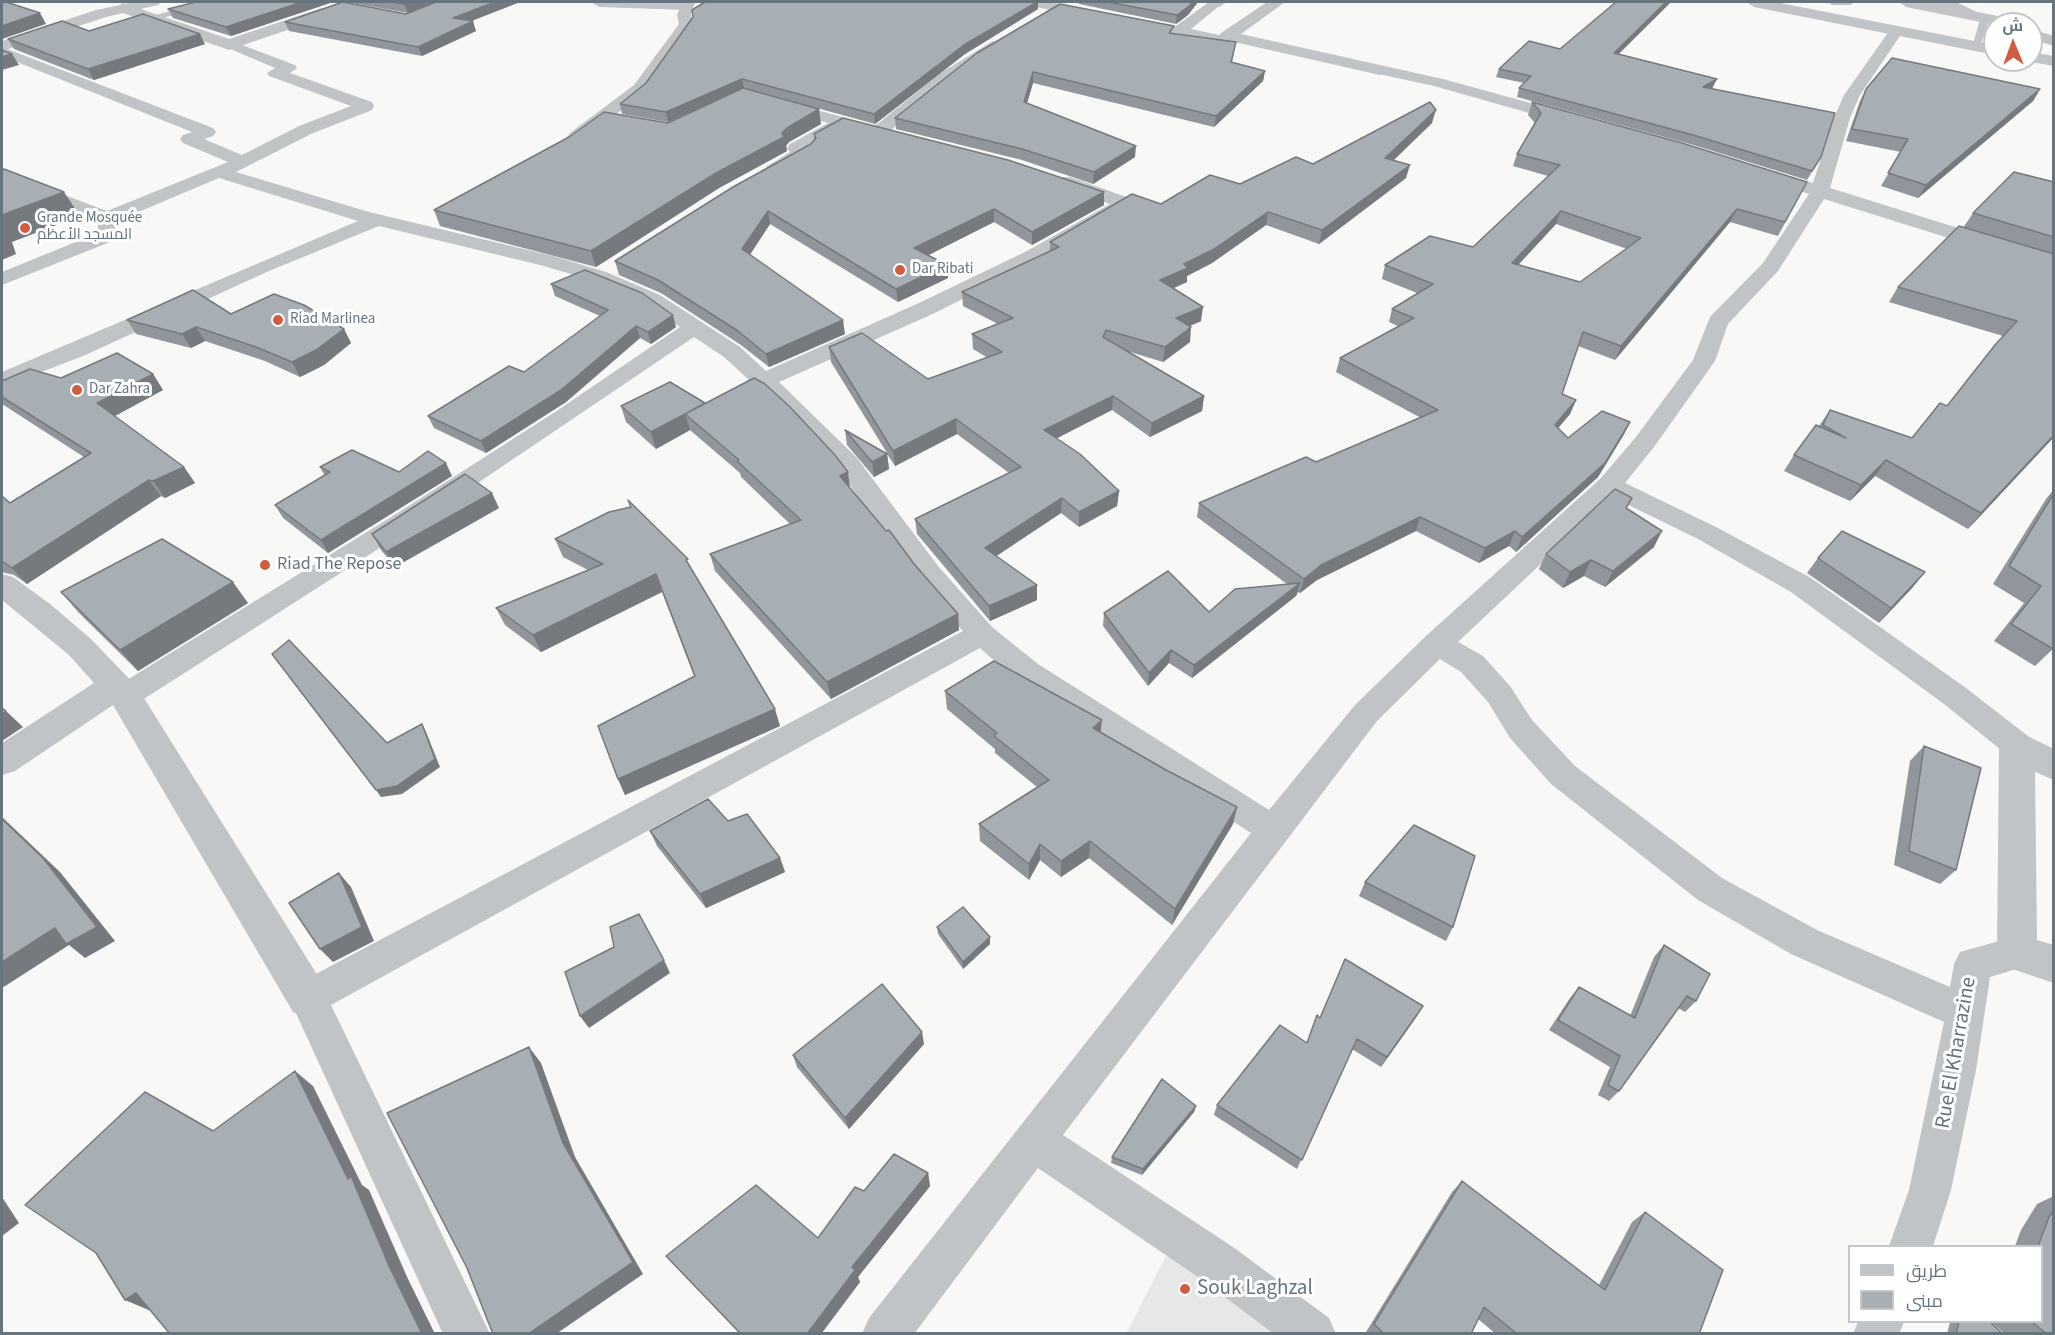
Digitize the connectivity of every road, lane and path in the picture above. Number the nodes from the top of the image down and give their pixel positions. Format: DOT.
graph roads {
  1 [pos="332,2"];
  2 [pos="599,2"];
  3 [pos="1030,2"];
  4 [pos="1217,2"];
  5 [pos="1277,2"];
  6 [pos="1754,2"];
  7 [pos="1832,2"];
  8 [pos="1850,2"];
  9 [pos="1906,2"];
  10 [pos="1948,2"];
  11 [pos="687,3"];
  12 [pos="206,4"];
  13 [pos="1058,6"];
  14 [pos="152,10"];
  15 [pos="1963,12"];
  16 [pos="1983,18"];
  17 [pos="1032,22"];
  18 [pos="1181,30"];
  19 [pos="1897,30"];
  20 [pos="1227,36"];
  21 [pos="1983,37"];
  22 [pos="1006,38"];
  23 [pos="229,45"];
  24 [pos="2,46"];
  25 [pos="1975,46"];
  26 [pos="1983,48"];
  27 [pos="2,51"];
  28 [pos="1380,70"];
  29 [pos="765,101"];
  30 [pos="604,118"];
  31 [pos="626,122"];
  32 [pos="842,122"];
  33 [pos="1585,124"];
  34 [pos="878,132"];
  35 [pos="900,138"];
  36 [pos="560,147"];
  37 [pos="243,162"];
  38 [pos="1744,168"];
  39 [pos="218,172"];
  40 [pos="1044,175"];
  41 [pos="758,176"];
  42 [pos="2,191"];
  43 [pos="1820,191"];
  44 [pos="107,218"];
  45 [pos="378,219"];
  46 [pos="2054,265"];
  47 [pos="2,279"];
  48 [pos="695,326"];
  49 [pos="2,380"];
  50 [pos="763,381"];
  51 [pos="1609,485"];
  52 [pos="2,585"];
  53 [pos="982,634"];
  54 [pos="1437,643"];
  55 [pos="121,690"];
  56 [pos="2017,745"];
  57 [pos="2,761"];
  58 [pos="2054,766"];
  59 [pos="1273,830"];
  60 [pos="2035,959"];
  61 [pos="308,998"];
  62 [pos="1965,1012"];
  63 [pos="1035,1141"];
  64 [pos="1911,1245"];
  65 [pos="467,1334"];
  66 [pos="885,1334"];
  67 [pos="1313,1334"];
  1 -- 23 [label="street"];
  2 -- 11 [label="street"];
  3 -- 13 [label="street"];
  4 -- 18 [label="street"];
  5 -- 20 [label="street"];
  6 -- 19 [label="street"];
  7 -- 8 [label="lane"];
  9 -- 15 [label="street"];
  10 -- 15 [label="street"];
  11 -- 30 [label="street"];
  12 -- 14 [label="lane"];
  13 -- 17 [label="street"];
  13 -- 18 [label="street"];
  14 -- 23 [label="street"];
  14 -- 24 [label="street"];
  15 -- 16 [label="street"];
  18 -- 20 [label="street"];
  19 -- 25 [label="street"];
  19 -- 43 [label="street"];
  20 -- 28 [label="street"];
  21 -- 25 [label="lane"];
  22 -- 34 [label="street"];
  23 -- 37 [label="street"];
  25 -- 26 [label="street"];
  27 -- 37 [label="street"];
  28 -- 33 [label="street"];
  29 -- 32 [label="street"];
  30 -- 31 [label="street"];
  30 -- 36 [label="street"];
  32 -- 34 [label="street"];
  32 -- 41 [label="street"];
  34 -- 35 [label="street"];
  37 -- 39 [label="street"];
  38 -- 43 [label="street"];
  39 -- 44 [label="street"];
  39 -- 45 [label="street"];
  40 -- 50 [label="street"];
  42 -- 44 [label="street"];
  43 -- 46 [label="street"];
  43 -- 51 [label="street"];
  44 -- 47 [label="street"];
  45 -- 48 [label="street"];
  45 -- 49 [label="street"];
  48 -- 50 [label="street"];
  48 -- 55 [label="street"];
  50 -- 53 [label="street"];
  51 -- 54 [label="street"];
  51 -- 56 [label="street"];
  52 -- 55 [label="street"];
  53 -- 59 [label="street"];
  53 -- 61 [label="street"];
  54 -- 59 [label="street"];
  54 -- 62 [label="street"];
  55 -- 57 [label="street"];
  55 -- 61 [label="street"];
  56 -- 58 [label="street"];
  56 -- 60 [label="street, Rue El Kharrazine"];
  59 -- 63 [label="street"];
  60 -- 62 [label="street, Rue El Kharrazine"];
  61 -- 65 [label="street"];
  62 -- 64 [label="street, Rue El Kharrazine"];
  63 -- 66 [label="street"];
  63 -- 67 [label="street"];
}
